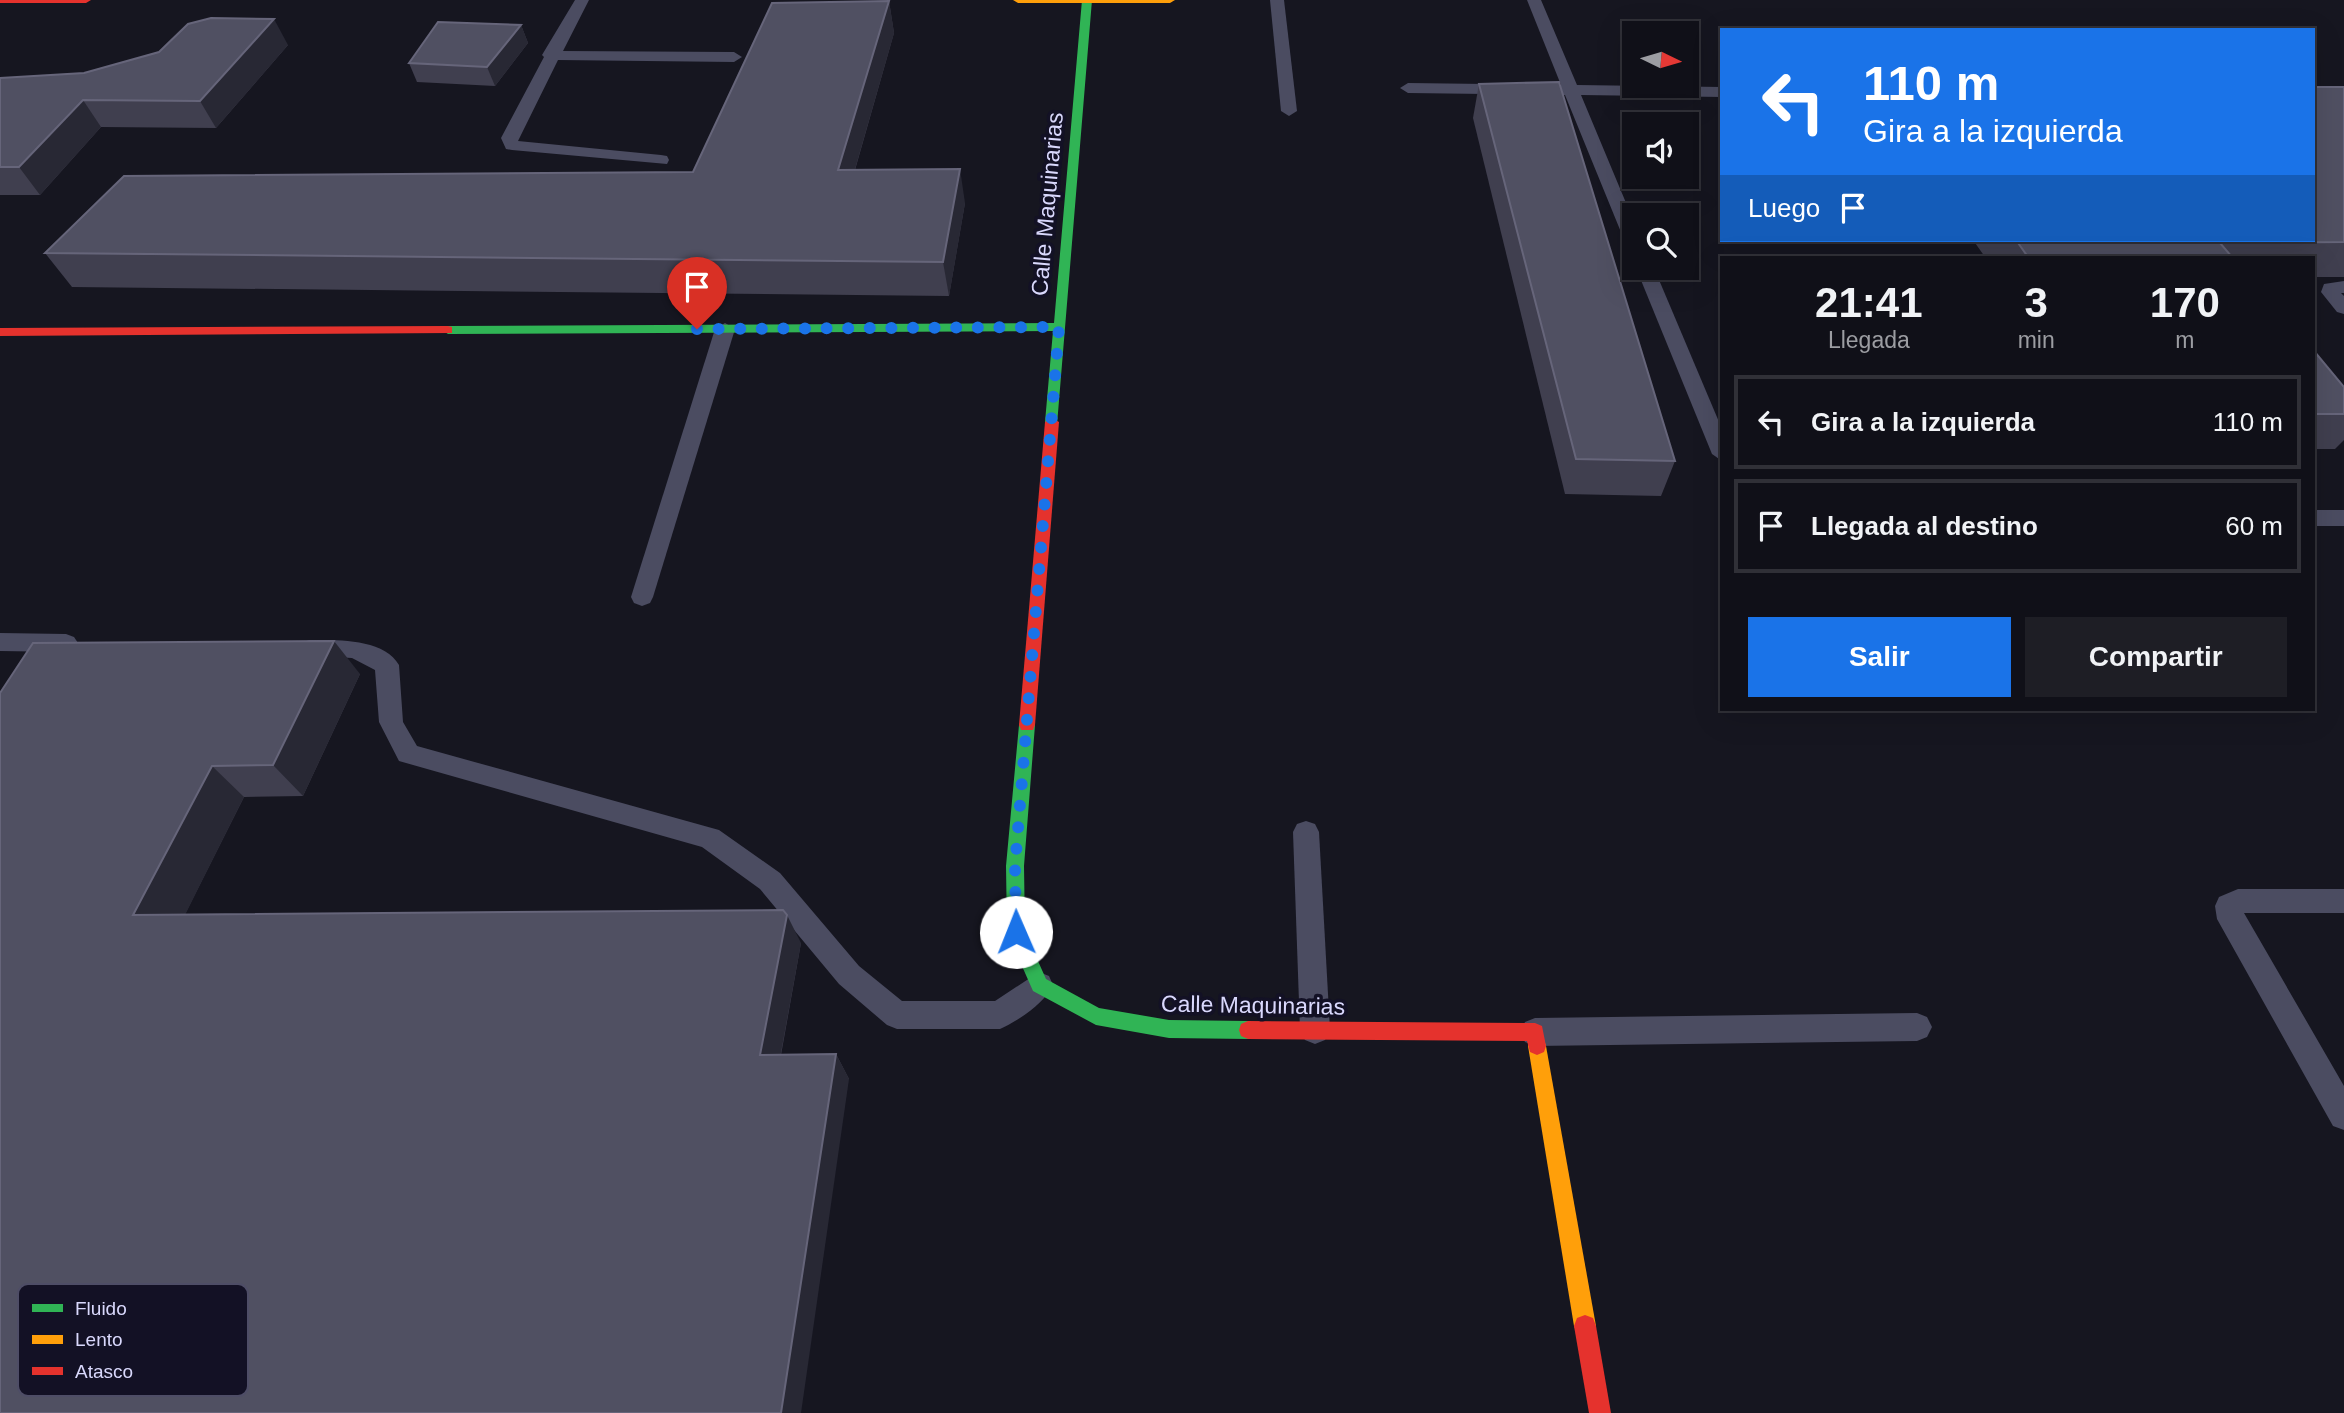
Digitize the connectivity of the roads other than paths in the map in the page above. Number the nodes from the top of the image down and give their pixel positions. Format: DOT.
graph roads {
  1 [pos="0,0"];
  2 [pos="29,0"];
  3 [pos="86,0"];
  4 [pos="582,0"];
  5 [pos="1018,0"];
  6 [pos="1170,0"];
  7 [pos="1277,0"];
  8 [pos="1534,0"];
  9 [pos="1086,1"];
  10 [pos="10,18"];
  11 [pos="550,55"];
  12 [pos="734,57"];
  13 [pos="1408,88"];
  14 [pos="1572,91"];
  15 [pos="1720,92"];
  16 [pos="1289,111"];
  17 [pos="661,160"];
  18 [pos="1622,213"];
  19 [pos="1650,280"];
  20 [pos="2344,287"];
  21 [pos="2344,308"];
  22 [pos="1059,327"];
  23 [pos="725,329"];
  24 [pos="0,332"];
  25 [pos="1720,449"];
  26 [pos="2315,518"];
  27 [pos="2344,518"];
  28 [pos="642,597"];
  29 [pos="0,642"];
  30 [pos="96,644"];
  31 [pos="287,648"];
  32 [pos="1306,832"];
  33 [pos="2344,901"];
  34 [pos="1039,985"];
  35 [pos="1917,1027"];
  36 [pos="1315,1030"];
  37 [pos="1535,1032"];
  38 [pos="2344,1115"];
  39 [pos="1600,1413"];
  1 -- 2 [label="street"];
  2 -- 3 [label="street"];
  2 -- 10 [label="street"];
  4 -- 11 [label="lane"];
  5 -- 9 [label="street"];
  6 -- 9 [label="street"];
  7 -- 16 [label="lane"];
  8 -- 14 [label="lane"];
  9 -- 22 [label="street, Calle Maquinarias"];
  11 -- 12 [label="lane"];
  11 -- 17 [label="lane"];
  13 -- 14 [label="lane"];
  14 -- 15 [label="lane"];
  14 -- 18 [label="lane"];
  19 -- 25 [label="lane"];
  20 -- 21 [label="lane"];
  22 -- 23 [label="street"];
  22 -- 34 [label="street, Calle Maquinarias"];
  23 -- 24 [label="street"];
  23 -- 28 [label="lane"];
  26 -- 27 [label="lane"];
  29 -- 30 [label="lane"];
  31 -- 34 [label="lane"];
  32 -- 36 [label="lane"];
  33 -- 38 [label="lane"];
  34 -- 36 [label="street, Calle Maquinarias"];
  35 -- 37 [label="lane"];
  36 -- 37 [label="street, Calle Maquinarias"];
  37 -- 39 [label="street"];
}
